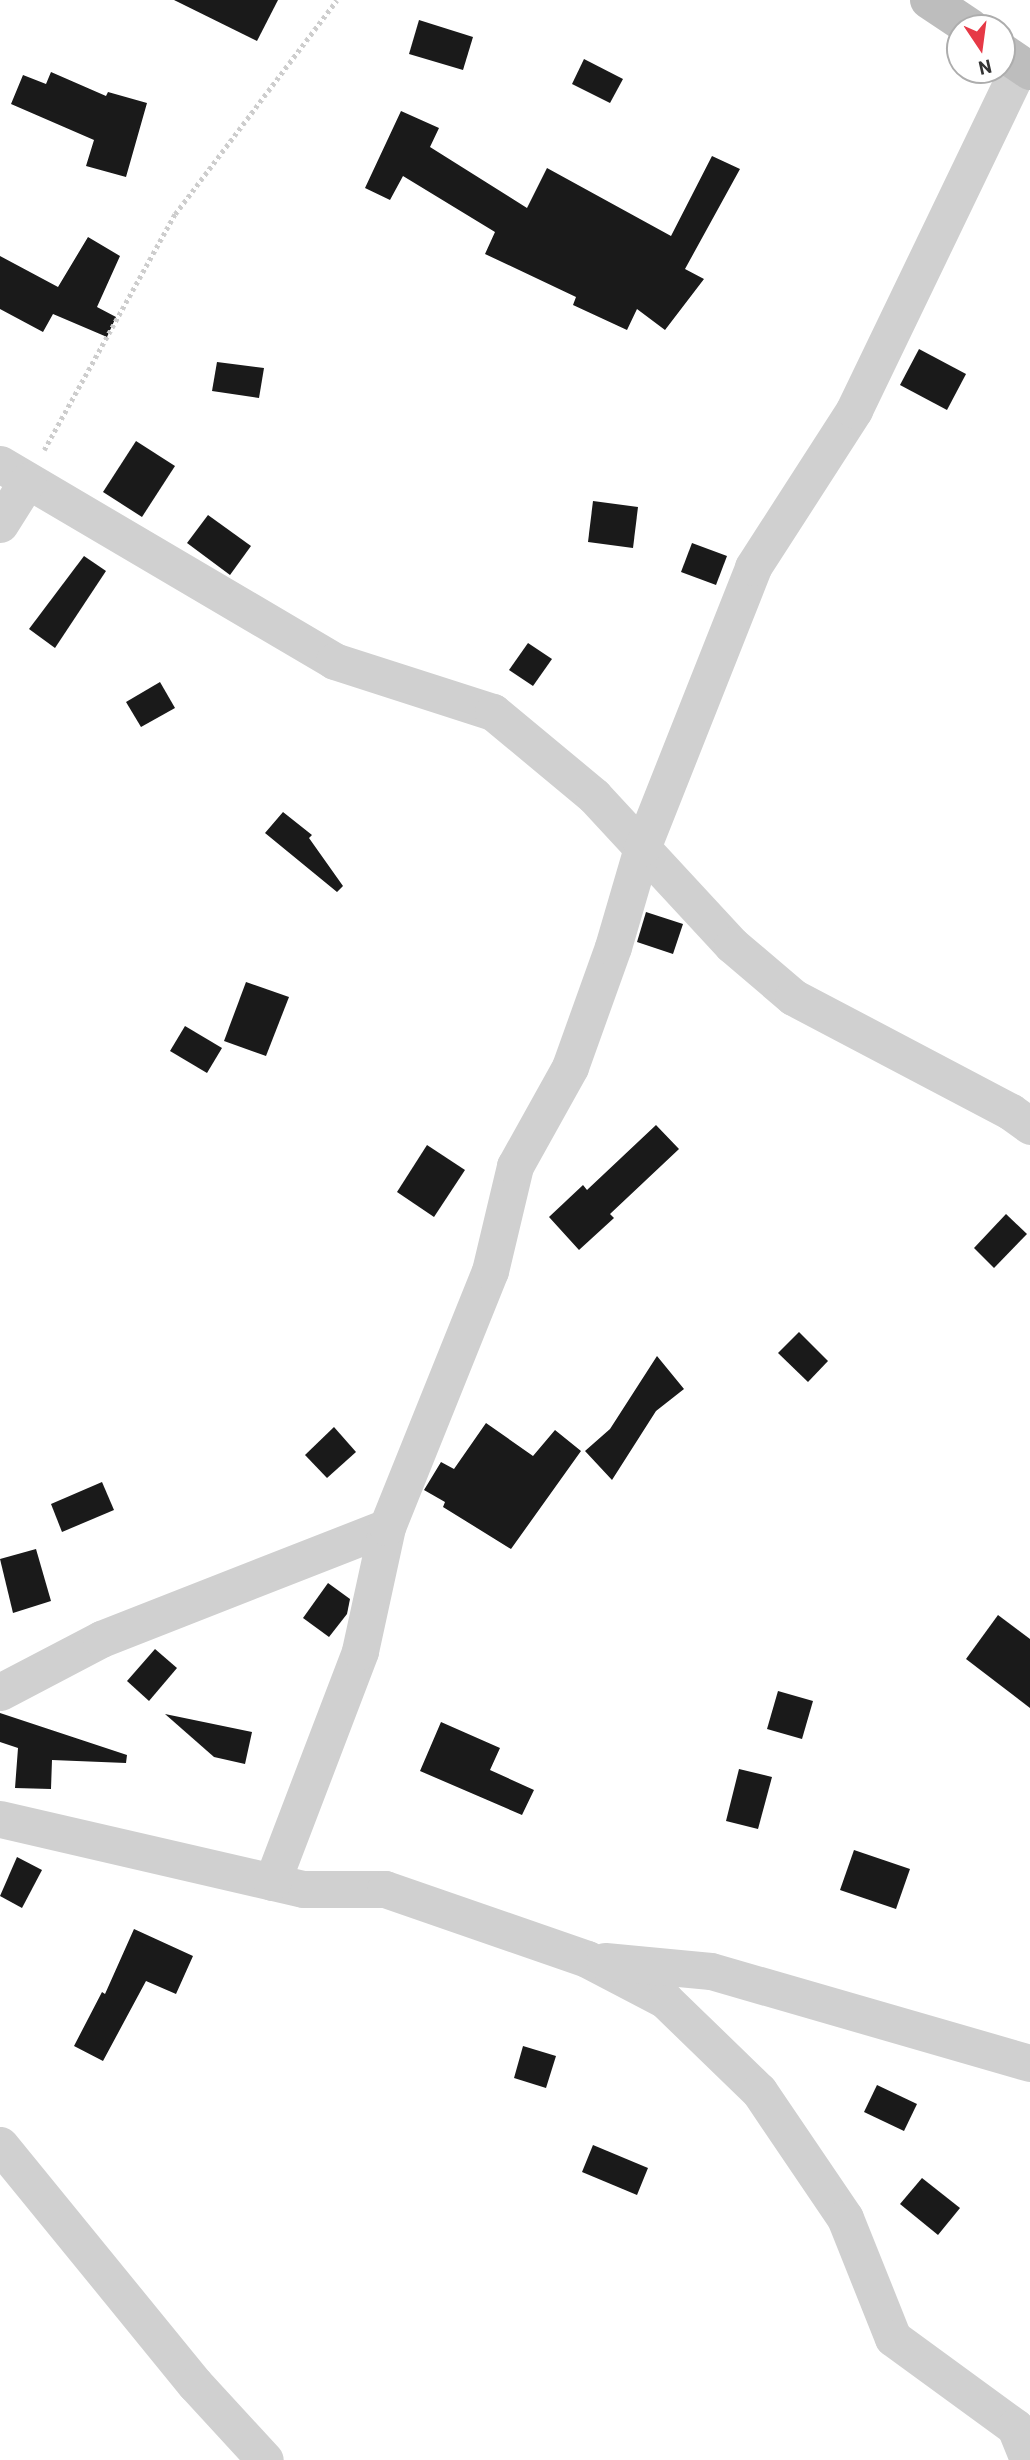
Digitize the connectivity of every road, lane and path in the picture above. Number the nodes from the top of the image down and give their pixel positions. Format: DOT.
graph roads {
  1 [pos="337,0"];
  2 [pos="1017,63"];
  3 [pos="14,472"];
  4 [pos="0,524"];
  5 [pos="642,848"];
  6 [pos="1030,1126"];
  7 [pos="387,1527"];
  8 [pos="0,1692"];
  9 [pos="0,1819"];
  10 [pos="272,1882"];
  11 [pos="587,1959"];
  12 [pos="1030,2063"];
  13 [pos="0,2145"];
  14 [pos="265,2460"];
  15 [pos="1028,2460"];
  1 -- 3 [label="path"];
  2 -- 5 [label="street"];
  3 -- 4 [label="street"];
  3 -- 5 [label="street"];
  5 -- 6 [label="street"];
  5 -- 7 [label="street"];
  7 -- 8 [label="street"];
  7 -- 10 [label="street"];
  9 -- 10 [label="street"];
  10 -- 11 [label="street"];
  11 -- 12 [label="street"];
  11 -- 15 [label="street"];
  13 -- 14 [label="street"];
}
